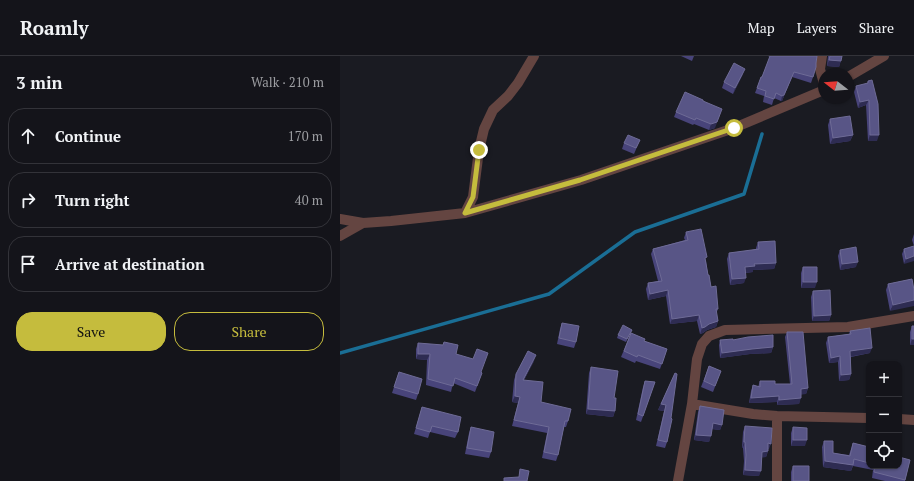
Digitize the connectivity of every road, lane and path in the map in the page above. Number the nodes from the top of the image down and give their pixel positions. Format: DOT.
graph roads {
  1 [pos="534,56"];
  2 [pos="822,56"];
  3 [pos="884,56"];
  4 [pos="820,68"];
  5 [pos="854,74"];
  6 [pos="818,93"];
  7 [pos="465,213"];
  8 [pos="340,219"];
  9 [pos="363,223"];
  10 [pos="340,236"];
  11 [pos="914,316"];
  12 [pos="692,404"];
  13 [pos="777,416"];
  14 [pos="866,418"];
  15 [pos="902,419"];
  16 [pos="914,420"];
  17 [pos="678,481"];
  18 [pos="777,481"];
  1 -- 7 [label="street"];
  2 -- 4 [label="street"];
  3 -- 5 [label="street"];
  6 -- 7 [label="street"];
  7 -- 9 [label="street"];
  8 -- 9 [label="street"];
  9 -- 10 [label="street"];
  11 -- 12 [label="street"];
  12 -- 13 [label="street"];
  12 -- 17 [label="street"];
  13 -- 14 [label="street"];
  13 -- 18 [label="street"];
  15 -- 16 [label="street"];
}
